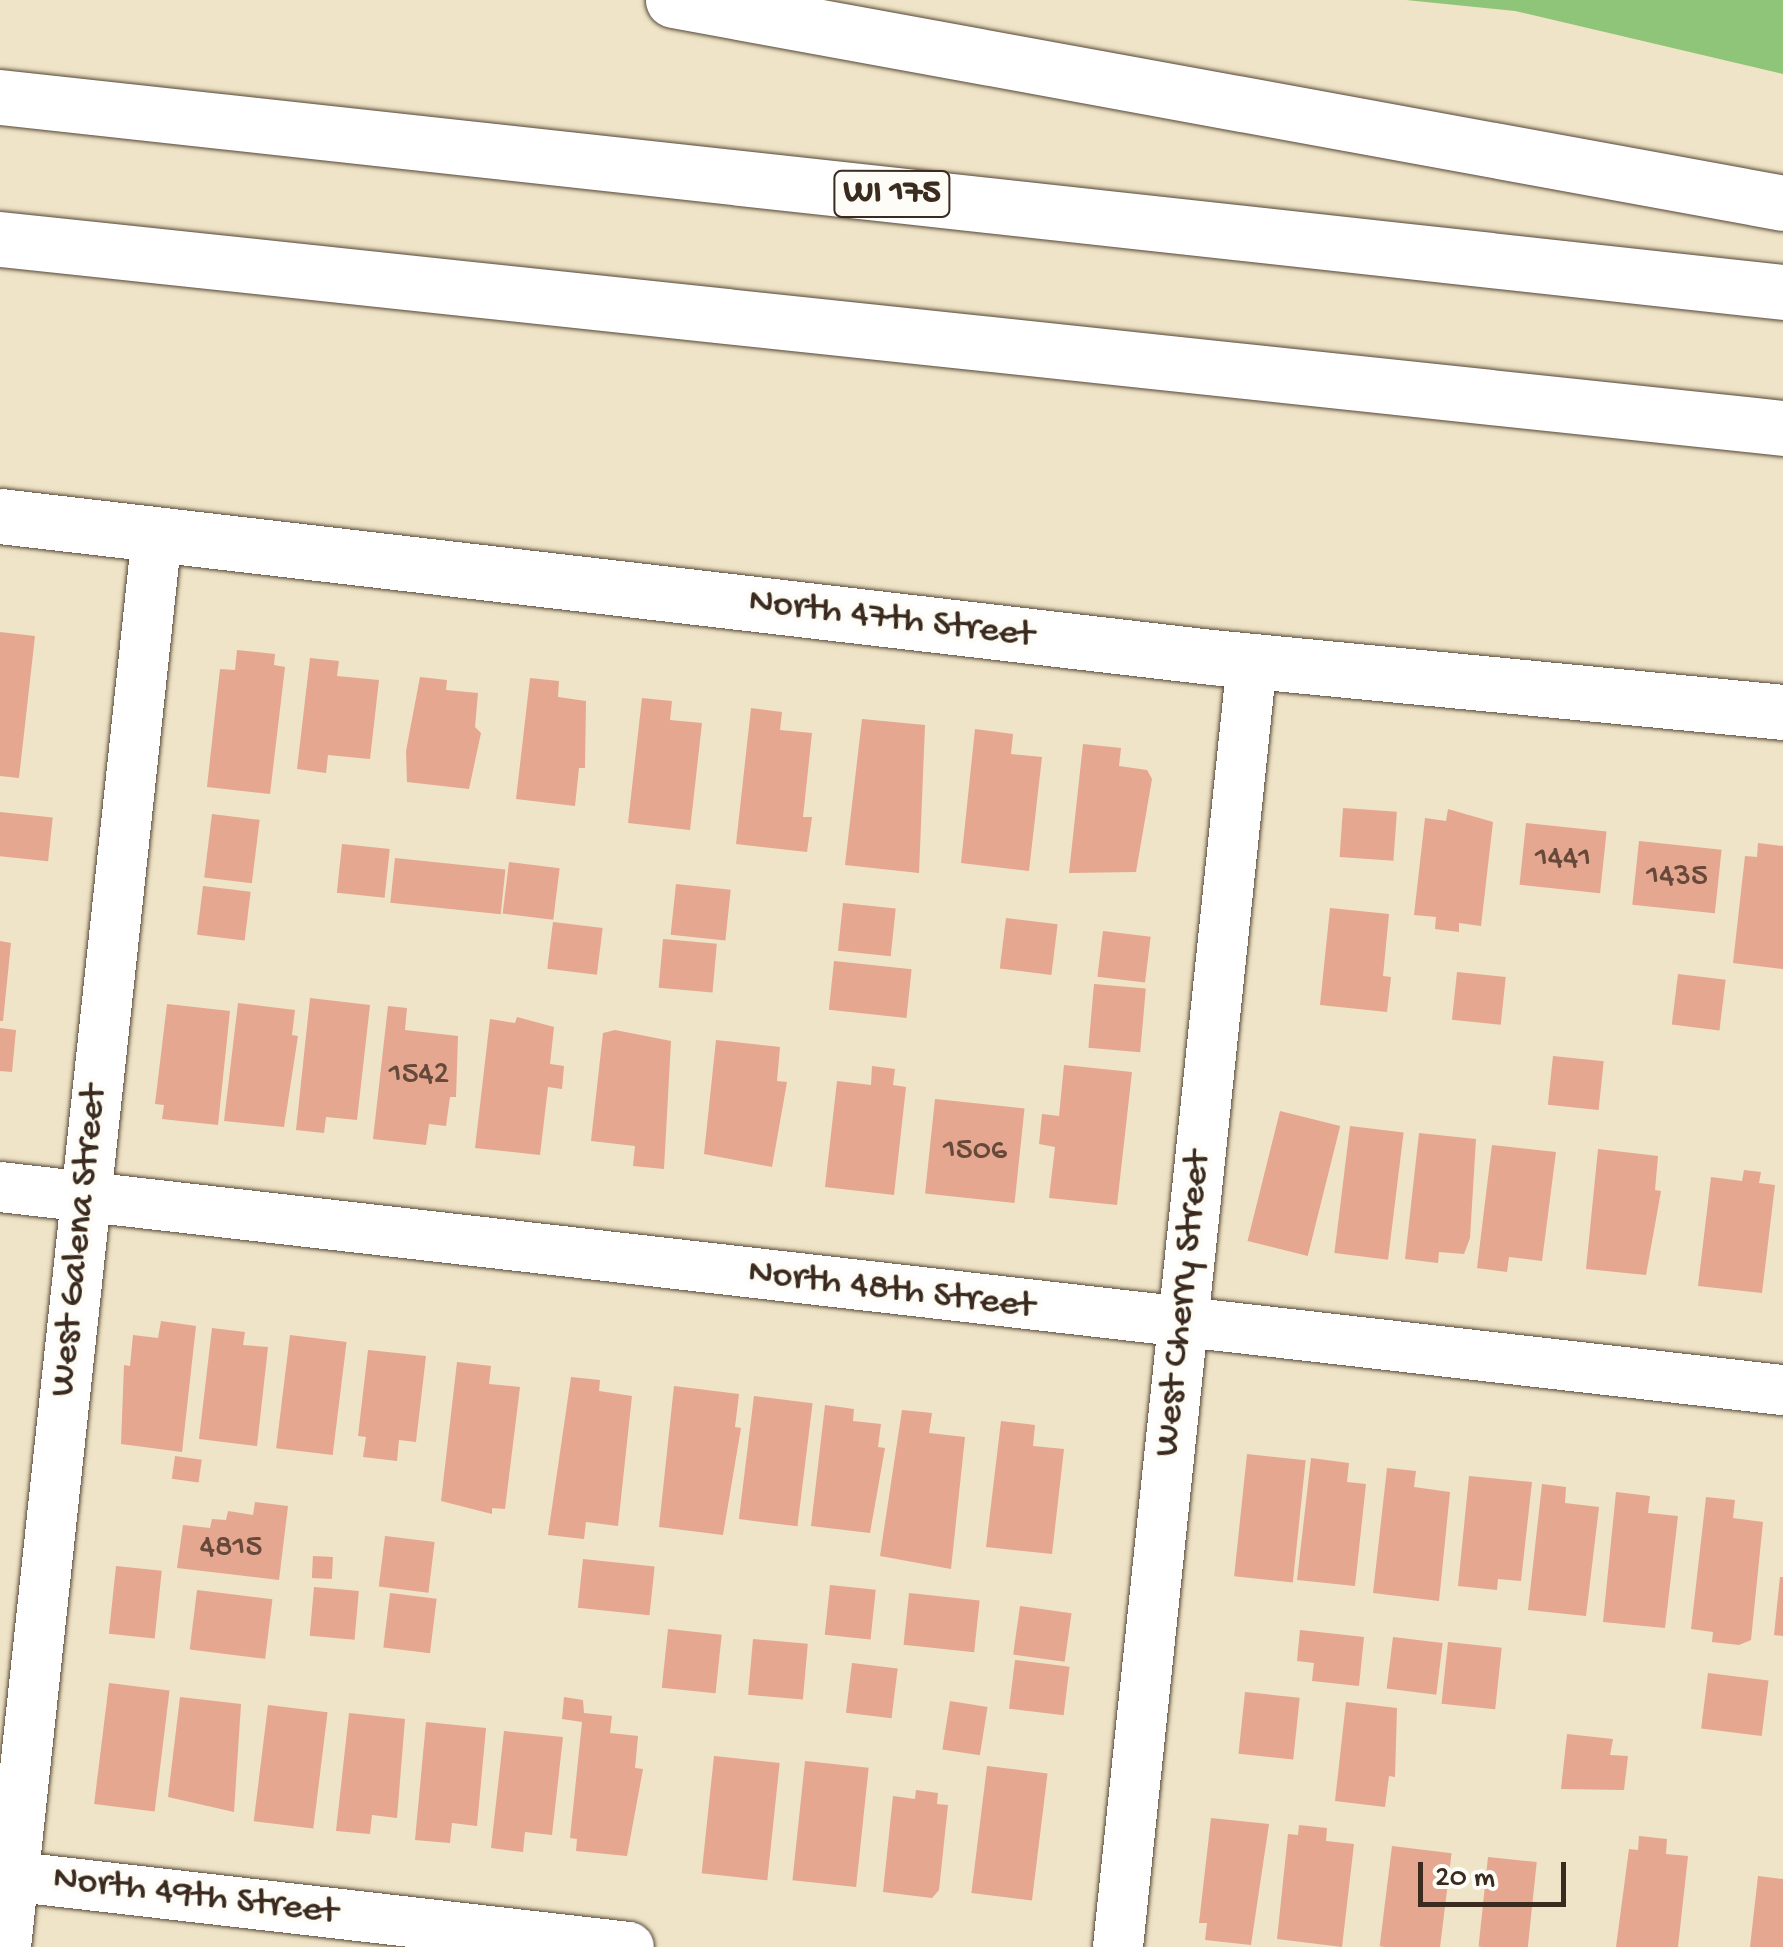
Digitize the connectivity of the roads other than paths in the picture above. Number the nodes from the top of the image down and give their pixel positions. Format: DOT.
graph roads {
  1 [pos="673,0"];
  2 [pos="0,97"];
  3 [pos="1783,203"];
  4 [pos="0,239"];
  5 [pos="1783,292"];
  6 [pos="1783,428"];
  7 [pos="0,516"];
  8 [pos="157,535"];
  9 [pos="1252,662"];
  10 [pos="1783,712"];
  11 [pos="0,1187"];
  12 [pos="85,1196"];
  13 [pos="1181,1326"];
  14 [pos="1783,1390"];
  15 [pos="7,1875"];
  16 [pos="6,1947"];
  17 [pos="629,1947"];
  18 [pos="1118,1947"];
  1 -- 3 [label="main road"];
  2 -- 5 [label="main road, WI 175"];
  4 -- 6 [label="main road"];
  7 -- 8 [label="main road, North 47th Street"];
  8 -- 9 [label="main road, North 47th Street"];
  8 -- 12 [label="street, West Galena Street"];
  9 -- 10 [label="main road, North 47th Street"];
  9 -- 13 [label="street, West Cherry Street"];
  11 -- 12 [label="street, North 48th Street"];
  12 -- 13 [label="street, North 48th Street"];
  12 -- 15 [label="street, West Galena Street"];
  13 -- 14 [label="street, North 48th Street"];
  13 -- 18 [label="street, West Cherry Street"];
  15 -- 16 [label="street, West Galena Street"];
  15 -- 17 [label="street, North 49th Street"];
}
